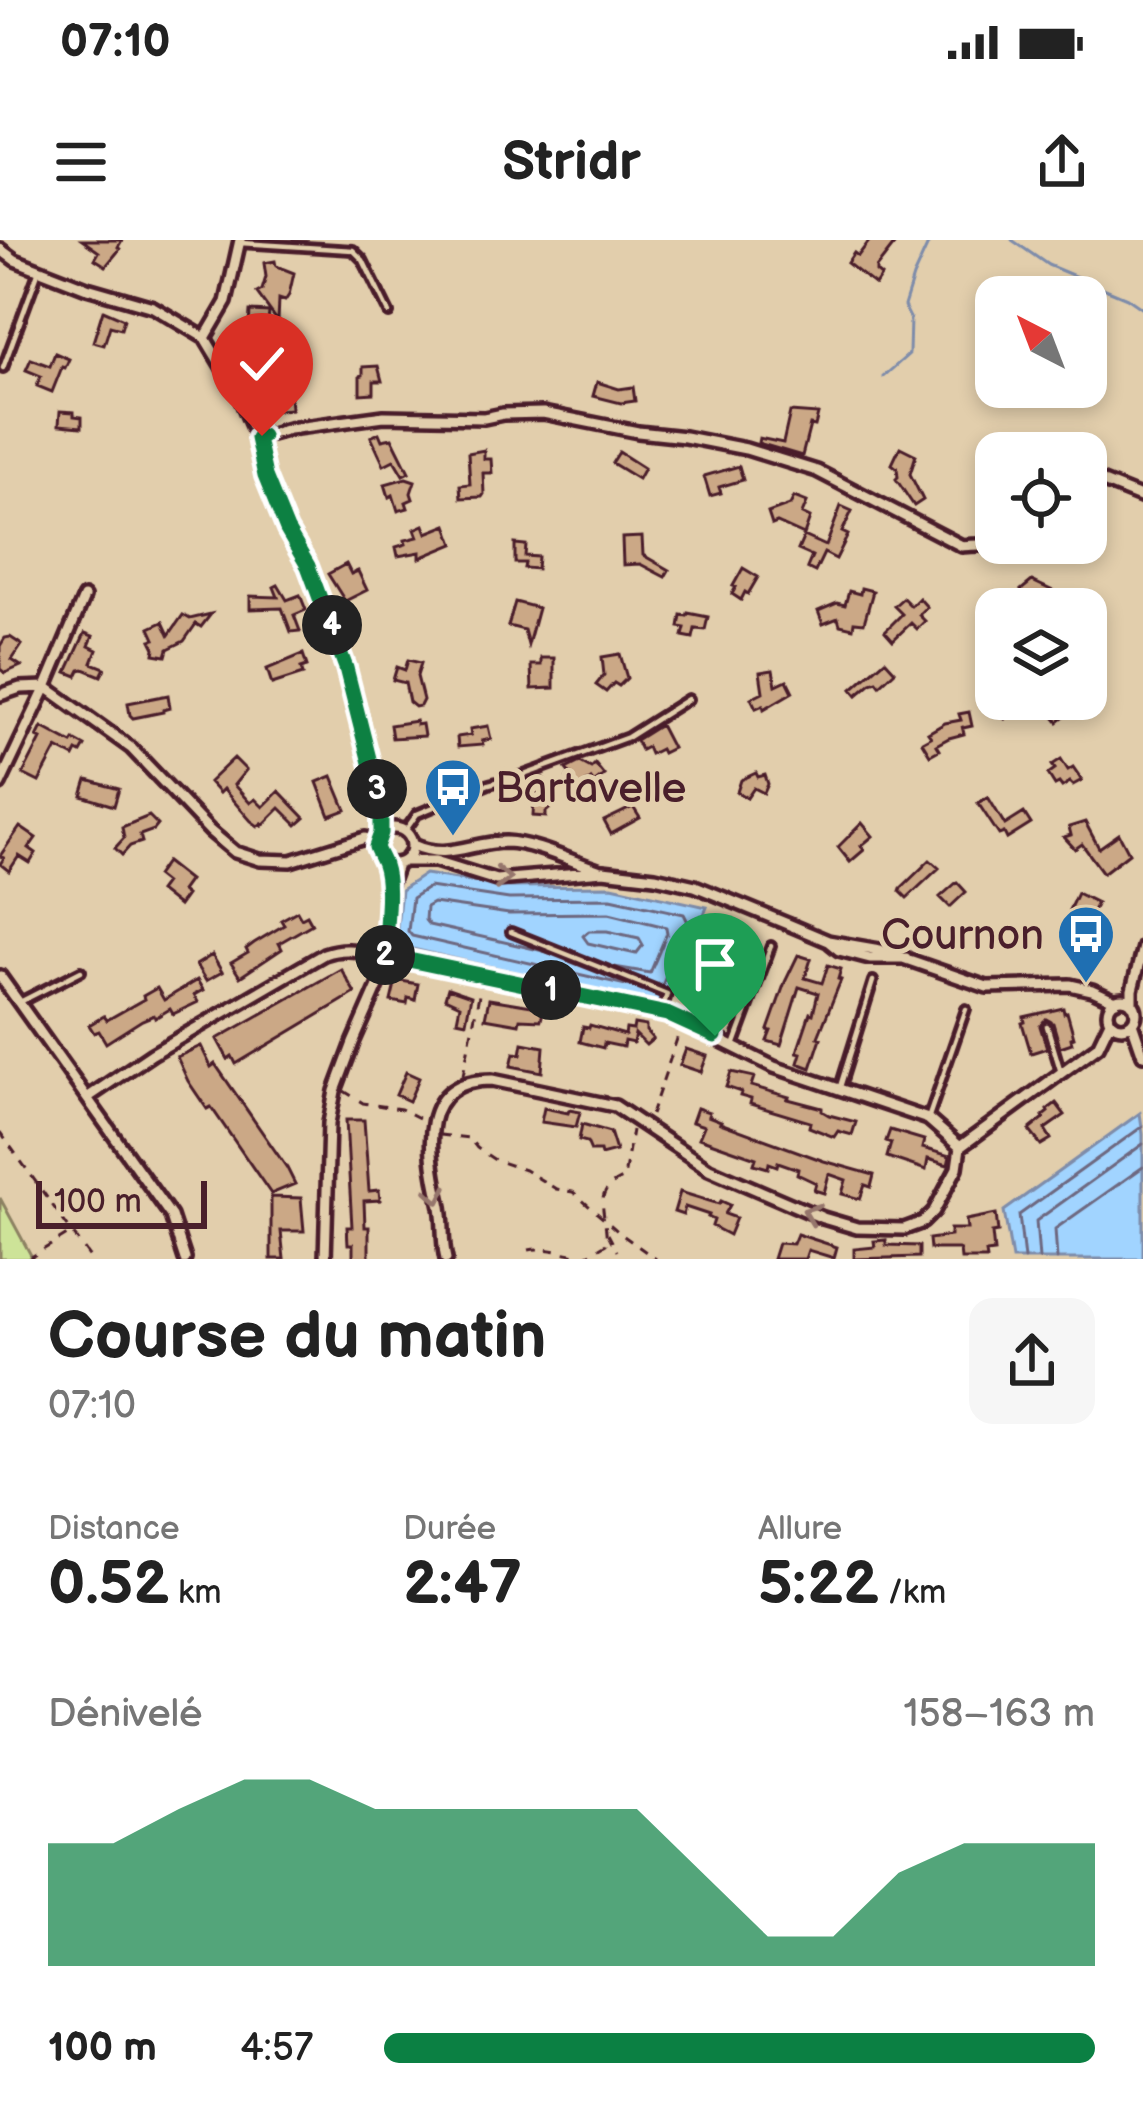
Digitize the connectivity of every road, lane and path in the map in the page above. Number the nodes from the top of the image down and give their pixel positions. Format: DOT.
graph roads {
  1 [pos="240,241"];
  2 [pos="0,249"];
  3 [pos="40,270"];
  4 [pos="388,314"];
  5 [pos="205,338"];
  6 [pos="3,368"];
  7 [pos="257,438"];
  8 [pos="1107,483"];
  9 [pos="1143,498"];
  10 [pos="975,545"];
  11 [pos="84,597"];
  12 [pos="46,687"];
  13 [pos="0,695"];
  14 [pos="688,699"];
  15 [pos="0,784"];
  16 [pos="381,806"];
  17 [pos="401,830"];
  18 [pos="413,845"];
  19 [pos="379,847"];
  20 [pos="401,863"];
  21 [pos="603,871"];
  22 [pos="388,890"];
  23 [pos="511,932"];
  24 [pos="771,946"];
  25 [pos="1143,947"];
  26 [pos="385,955"];
  27 [pos="81,971"];
  28 [pos="0,976"];
  29 [pos="483,976"];
  30 [pos="873,981"];
  31 [pos="1092,991"];
  32 [pos="20,1002"];
  33 [pos="1130,1004"];
  34 [pos="966,1009"];
  35 [pos="662,1013"];
  36 [pos="683,1022"];
  37 [pos="1119,1022"];
  38 [pos="1047,1026"];
  39 [pos="734,1046"];
  40 [pos="1143,1055"];
  41 [pos="1061,1074"];
  42 [pos="461,1083"];
  43 [pos="343,1090"];
  44 [pos="839,1090"];
  45 [pos="87,1098"];
  46 [pos="430,1118"];
  47 [pos="928,1119"];
  48 [pos="646,1128"];
  49 [pos="0,1132"];
  50 [pos="630,1133"];
  51 [pos="438,1134"];
  52 [pos="960,1147"];
  53 [pos="604,1217"];
  54 [pos="72,1232"];
  55 [pos="607,1233"];
  56 [pos="530,1250"];
  57 [pos="616,1251"];
  58 [pos="586,1257"];
  59 [pos="28,1259"];
  60 [pos="91,1259"];
  61 [pos="185,1259"];
  62 [pos="325,1259"];
  63 [pos="446,1259"];
  64 [pos="656,1259"];
  1 -- 4 [label="lane"];
  1 -- 5 [label="street"];
  2 -- 3 [label="street"];
  3 -- 5 [label="street"];
  3 -- 6 [label="lane"];
  5 -- 7 [label="street"];
  7 -- 10 [label="street"];
  7 -- 16 [label="street"];
  8 -- 9 [label="street"];
  11 -- 12 [label="street"];
  12 -- 13 [label="street"];
  12 -- 15 [label="street"];
  12 -- 19 [label="street"];
  14 -- 17 [label="lane"];
  16 -- 17 [label="street"];
  16 -- 19 [label="street"];
  17 -- 18 [label="street"];
  17 -- 19 [label="street"];
  18 -- 20 [label="street"];
  18 -- 21 [label="street"];
  19 -- 20 [label="street"];
  19 -- 22 [label="street"];
  20 -- 21 [label="street, one-way"];
  20 -- 22 [label="street"];
  21 -- 31 [label="street"];
  22 -- 26 [label="street"];
  23 -- 35 [label="lane"];
  24 -- 39 [label="lane"];
  25 -- 33 [label="street"];
  26 -- 29 [label="street"];
  26 -- 45 [label="street"];
  26 -- 62 [label="street"];
  27 -- 32 [label="lane"];
  28 -- 32 [label="street"];
  29 -- 35 [label="street"];
  29 -- 42 [label="path"];
  30 -- 44 [label="lane"];
  31 -- 33 [label="street"];
  31 -- 37 [label="street"];
  32 -- 45 [label="street"];
  33 -- 37 [label="street"];
  33 -- 37 [label="street"];
  34 -- 47 [label="lane"];
  35 -- 36 [label="street"];
  36 -- 39 [label="street"];
  36 -- 48 [label="path"];
  37 -- 40 [label="street"];
  37 -- 41 [label="street"];
  38 -- 41 [label="lane"];
  39 -- 44 [label="street"];
  41 -- 52 [label="street"];
  42 -- 48 [label="street"];
  42 -- 63 [label="street, one-way"];
  43 -- 46 [label="path"];
  44 -- 47 [label="street"];
  45 -- 61 [label="street"];
  47 -- 52 [label="street"];
  52 -- 48 [label="street, one-way"];
  49 -- 54 [label="path"];
  50 -- 53 [label="path"];
  51 -- 53 [label="path"];
  53 -- 55 [label="path"];
  53 -- 64 [label="path"];
  54 -- 59 [label="path"];
  54 -- 60 [label="path"];
  55 -- 57 [label="path"];
  55 -- 58 [label="path"];
  56 -- 58 [label="path"];
}
